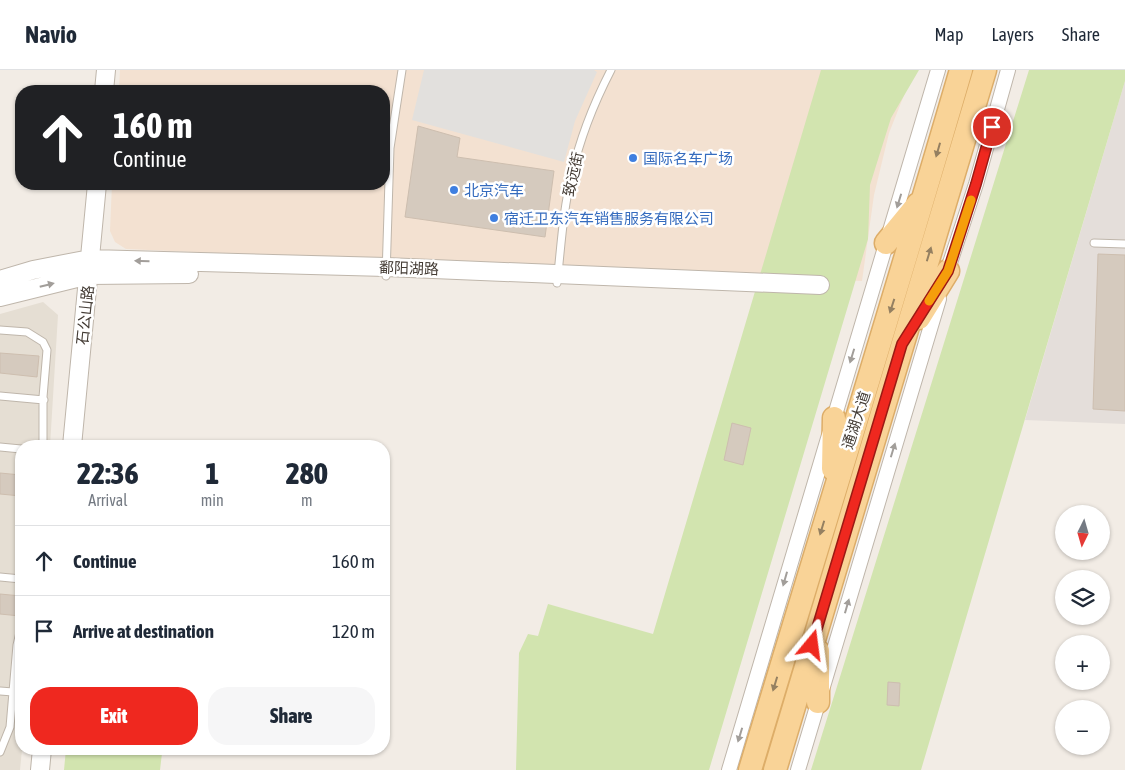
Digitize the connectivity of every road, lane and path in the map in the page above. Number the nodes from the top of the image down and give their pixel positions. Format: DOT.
graph roads {
  1 [pos="106,70"];
  2 [pos="402,70"];
  3 [pos="611,70"];
  4 [pos="938,70"];
  5 [pos="961,70"];
  6 [pos="985,70"];
  7 [pos="1008,70"];
  8 [pos="105,85"];
  9 [pos="959,116"];
  10 [pos="390,148"];
  11 [pos="96,190"];
  12 [pos="389,190"];
  13 [pos="925,195"];
  14 [pos="886,243"];
  15 [pos="1094,243"];
  16 [pos="1125,244"];
  17 [pos="90,267"];
  18 [pos="948,271"];
  19 [pos="386,272"];
  20 [pos="558,279"];
  21 [pos="0,280"];
  22 [pos="820,290"];
  23 [pos="0,297"];
  24 [pos="0,330"];
  25 [pos="902,344"];
  26 [pos="0,396"];
  27 [pos="44,400"];
  28 [pos="834,418"];
  29 [pos="43,440"];
  30 [pos="73,440"];
  31 [pos="0,448"];
  32 [pos="15,449"];
  33 [pos="833,491"];
  34 [pos="0,578"];
  35 [pos="15,579"];
  36 [pos="818,627"];
  37 [pos="15,668"];
  38 [pos="0,691"];
  39 [pos="13,692"];
  40 [pos="818,702"];
  41 [pos="0,752"];
  42 [pos="41,755"];
  43 [pos="40,770"];
  44 [pos="730,770"];
  45 [pos="750,770"];
  46 [pos="776,770"];
  47 [pos="798,770"];
  1 -- 8 [label="street"];
  2 -- 10 [label="lane"];
  3 -- 20 [label="lane, 致远街"];
  4 -- 14 [label="street, one-way"];
  5 -- 9 [label="main road, 通湖大道"];
  6 -- 9 [label="main road, 通湖大道"];
  7 -- 18 [label="street"];
  9 -- 13 [label="main road, 通湖大道, one-way"];
  25 -- 9 [label="main road, 通湖大道, one-way"];
  11 -- 17 [label="street, 石公山路"];
  12 -- 19 [label="lane"];
  13 -- 14 [label="main road"];
  13 -- 33 [label="main road, 通湖大道, one-way"];
  14 -- 28 [label="street, one-way"];
  15 -- 16 [label="lane"];
  17 -- 19 [label="street, 鄱阳湖路"];
  17 -- 21 [label="street, 鄱阳湖路"];
  23 -- 17 [label="street, 鄱阳湖路, one-way"];
  17 -- 30 [label="street, 石公山路"];
  18 -- 25 [label="main road"];
  40 -- 18 [label="street, one-way"];
  19 -- 20 [label="street, 鄱阳湖路"];
  20 -- 22 [label="street, 鄱阳湖路"];
  24 -- 27 [label="lane"];
  25 -- 36 [label="main road, 通湖大道"];
  26 -- 27 [label="lane"];
  27 -- 29 [label="lane"];
  28 -- 33 [label="main road"];
  28 -- 44 [label="street, one-way"];
  31 -- 32 [label="lane"];
  33 -- 45 [label="main road, 通湖大道, one-way"];
  34 -- 35 [label="lane"];
  36 -- 40 [label="main road"];
  36 -- 46 [label="main road, 通湖大道"];
  37 -- 39 [label="lane"];
  38 -- 39 [label="lane"];
  39 -- 41 [label="lane"];
  40 -- 47 [label="street"];
  42 -- 43 [label="street"];
}
